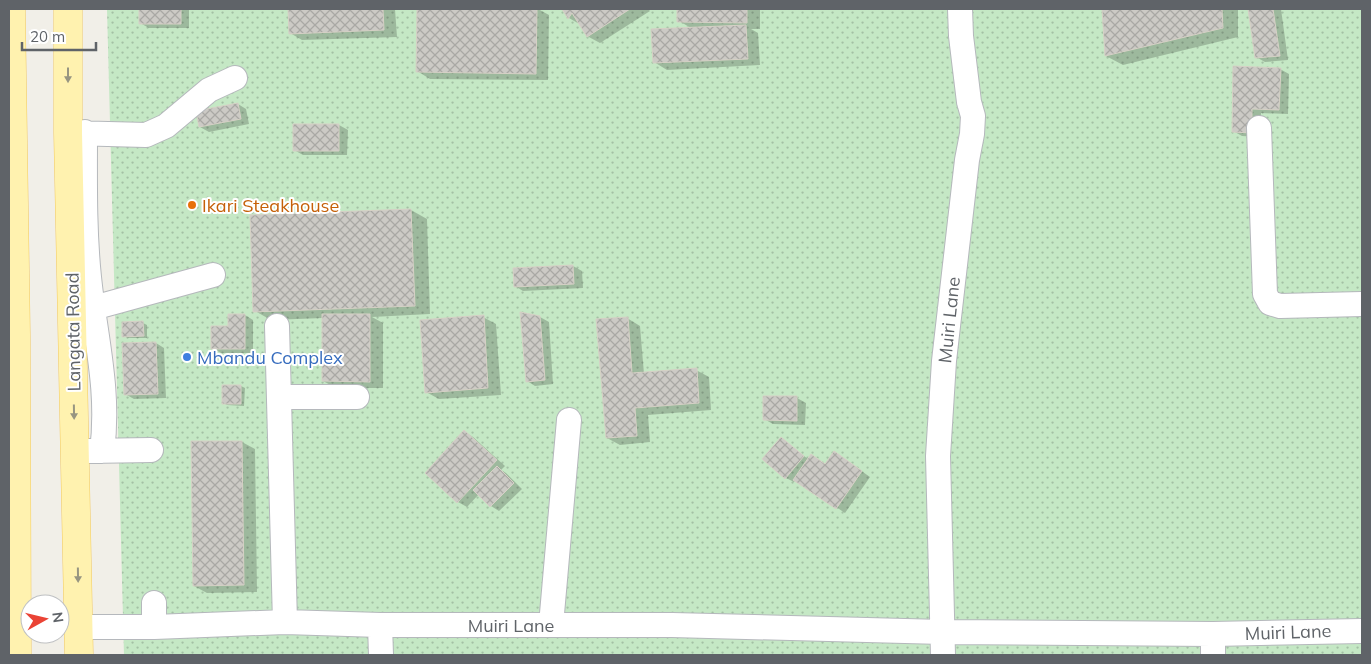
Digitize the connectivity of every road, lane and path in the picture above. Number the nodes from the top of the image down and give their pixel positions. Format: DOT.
graph roads {
  1 [pos="11,9"];
  2 [pos="68,9"];
  3 [pos="960,9"];
  4 [pos="235,78"];
  5 [pos="1259,128"];
  6 [pos="77,133"];
  7 [pos="12,228"];
  8 [pos="212,274"];
  9 [pos="1362,304"];
  10 [pos="93,308"];
  11 [pos="277,326"];
  12 [pos="279,396"];
  13 [pos="356,396"];
  14 [pos="569,420"];
  15 [pos="151,450"];
  16 [pos="102,451"];
  17 [pos="75,452"];
  18 [pos="154,603"];
  19 [pos="286,622"];
  20 [pos="380,625"];
  21 [pos="551,625"];
  22 [pos="79,627"];
  23 [pos="154,627"];
  24 [pos="1362,631"];
  25 [pos="943,644"];
  26 [pos="1213,645"];
  27 [pos="17,655"];
  28 [pos="80,655"];
  29 [pos="381,655"];
  1 -- 7 [label="main road"];
  2 -- 6 [label="main road, Langata Road, one-way"];
  3 -- 25 [label="street, Muiri Lane"];
  4 -- 6 [label="street"];
  5 -- 9 [label="street"];
  6 -- 10 [label="street"];
  6 -- 17 [label="main road, Langata Road, one-way"];
  7 -- 27 [label="main road"];
  8 -- 10 [label="street"];
  10 -- 16 [label="street"];
  11 -- 12 [label="street"];
  12 -- 13 [label="street"];
  12 -- 19 [label="street"];
  14 -- 21 [label="street"];
  15 -- 16 [label="street"];
  16 -- 17 [label="street"];
  17 -- 22 [label="main road, Langata Road, one-way"];
  18 -- 23 [label="street"];
  19 -- 20 [label="street, Muiri Lane"];
  19 -- 23 [label="street, Muiri Lane"];
  20 -- 21 [label="street, Muiri Lane"];
  20 -- 29 [label="street"];
  21 -- 25 [label="street, Muiri Lane"];
  22 -- 23 [label="street, Muiri Lane"];
  22 -- 28 [label="main road, Langata Road"];
  24 -- 26 [label="street, Muiri Lane"];
  25 -- 26 [label="street, Muiri Lane"];
}
